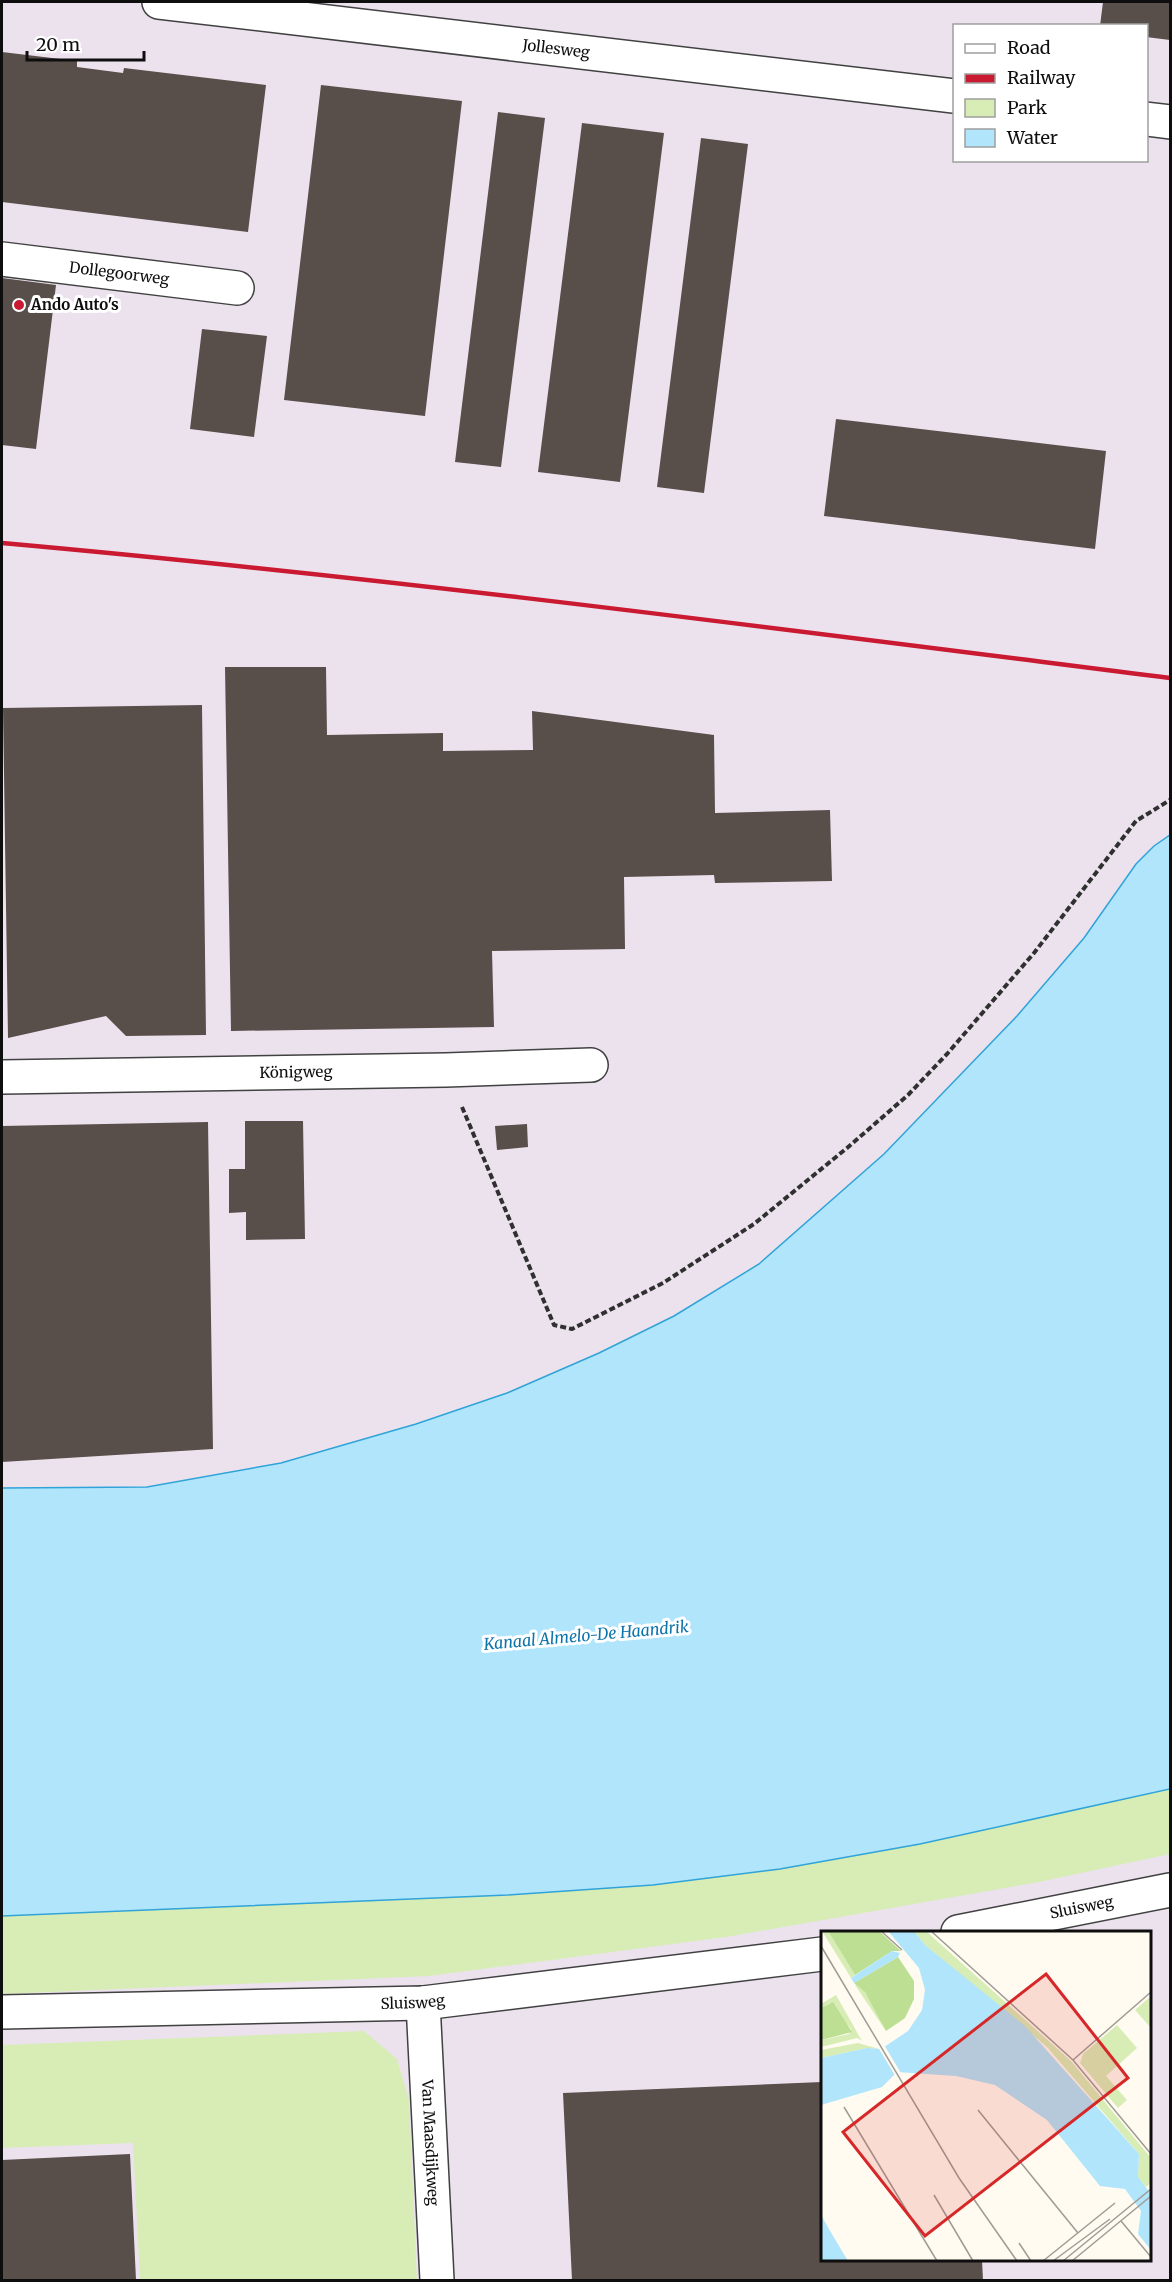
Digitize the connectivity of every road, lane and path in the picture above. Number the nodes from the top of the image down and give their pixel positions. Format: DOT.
graph roads {
  1 [pos="159,2"];
  2 [pos="953,96"];
  3 [pos="1148,119"];
  4 [pos="1170,122"];
  5 [pos="2,259"];
  6 [pos="237,288"];
  7 [pos="1170,800"];
  8 [pos="591,1065"];
  9 [pos="446,1070"];
  10 [pos="2,1077"];
  11 [pos="1170,1890"];
  12 [pos="963,1931"];
  13 [pos="821,1954"];
  14 [pos="423,2003"];
  15 [pos="2,2012"];
  16 [pos="437,2280"];
  1 -- 2 [label="street, Jollesweg"];
  3 -- 4 [label="street"];
  5 -- 6 [label="street, Dollegoorweg"];
  7 -- 9 [label="path"];
  8 -- 9 [label="street, Königweg"];
  9 -- 10 [label="street, Königweg"];
  11 -- 12 [label="street, Sluisweg"];
  13 -- 14 [label="street, Sluisweg"];
  14 -- 15 [label="street, Sluisweg"];
  14 -- 16 [label="street, Van Maasdijkweg"];
}
